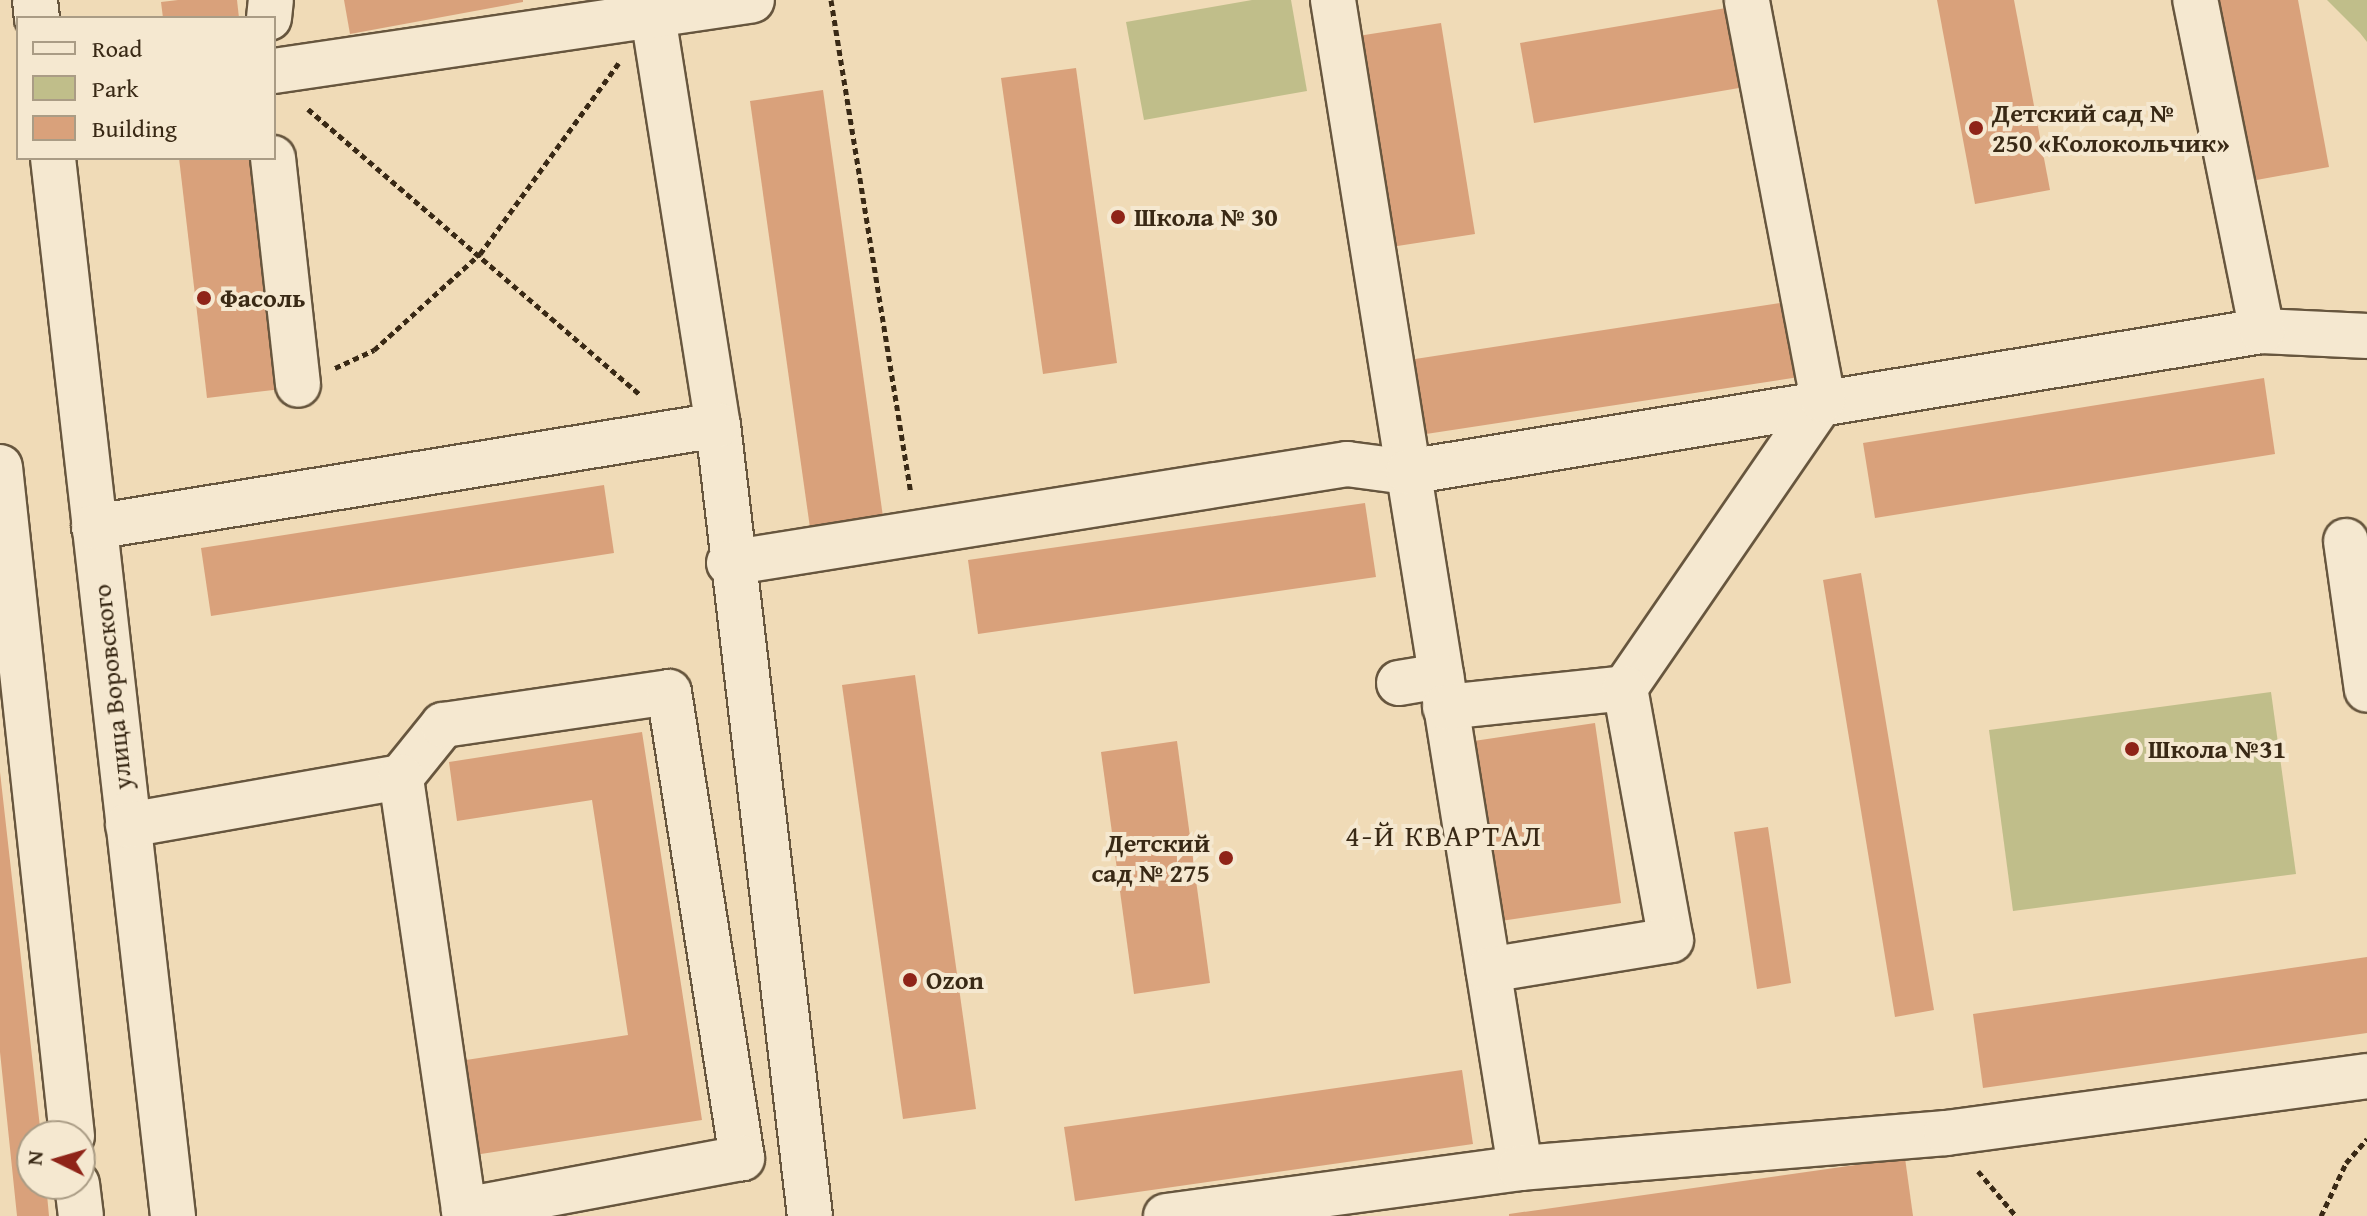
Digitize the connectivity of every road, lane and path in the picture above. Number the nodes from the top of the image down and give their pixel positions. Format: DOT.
graph roads {
  1 [pos="752,0"];
  2 [pos="831,0"];
  3 [pos="1333,0"];
  4 [pos="1747,0"];
  5 [pos="2195,0"];
  6 [pos="653,16"];
  7 [pos="286,86"];
  8 [pos="53,160"];
  9 [pos="273,160"];
  10 [pos="480,254"];
  11 [pos="2262,331"];
  12 [pos="2367,336"];
  13 [pos="298,385"];
  14 [pos="1823,400"];
  15 [pos="698,428"];
  16 [pos="0,467"];
  17 [pos="1408,472"];
  18 [pos="94,527"];
  19 [pos="917,533"];
  20 [pos="2346,541"];
  21 [pos="729,563"];
  22 [pos="1399,683"];
  23 [pos="1625,688"];
  24 [pos="2367,690"];
  25 [pos="1443,692"];
  26 [pos="401,777"];
  27 [pos="128,825"];
  28 [pos="1488,970"];
  29 [pos="2367,1076"];
  30 [pos="70,1120"];
  31 [pos="1946,1133"];
  32 [pos="2367,1139"];
  33 [pos="1520,1168"];
  34 [pos="173,1216"];
  35 [pos="810,1216"];
  36 [pos="1166,1216"];
  37 [pos="2016,1216"];
  38 [pos="2321,1216"];
  1 -- 6 [label="street"];
  2 -- 19 [label="path"];
  3 -- 17 [label="street"];
  4 -- 14 [label="street"];
  5 -- 11 [label="street"];
  6 -- 7 [label="street"];
  6 -- 10 [label="path"];
  6 -- 15 [label="street"];
  7 -- 10 [label="path"];
  8 -- 18 [label="street, улица Воровского"];
  9 -- 13 [label="street"];
  10 -- 13 [label="path"];
  10 -- 15 [label="path"];
  11 -- 12 [label="street"];
  11 -- 14 [label="street"];
  14 -- 17 [label="street"];
  14 -- 23 [label="street"];
  15 -- 18 [label="street"];
  15 -- 21 [label="street"];
  16 -- 30 [label="street"];
  17 -- 19 [label="street"];
  17 -- 25 [label="street"];
  18 -- 27 [label="street, улица Воровского"];
  19 -- 21 [label="street"];
  20 -- 24 [label="street"];
  21 -- 35 [label="street"];
  22 -- 25 [label="street"];
  23 -- 25 [label="street"];
  23 -- 28 [label="street"];
  25 -- 28 [label="street"];
  26 -- 26 [label="street"];
  26 -- 27 [label="street"];
  27 -- 34 [label="street, улица Воровского"];
  28 -- 33 [label="street"];
  29 -- 31 [label="street"];
  31 -- 33 [label="street"];
  31 -- 37 [label="path"];
  32 -- 38 [label="path"];
  33 -- 36 [label="street"];
}
